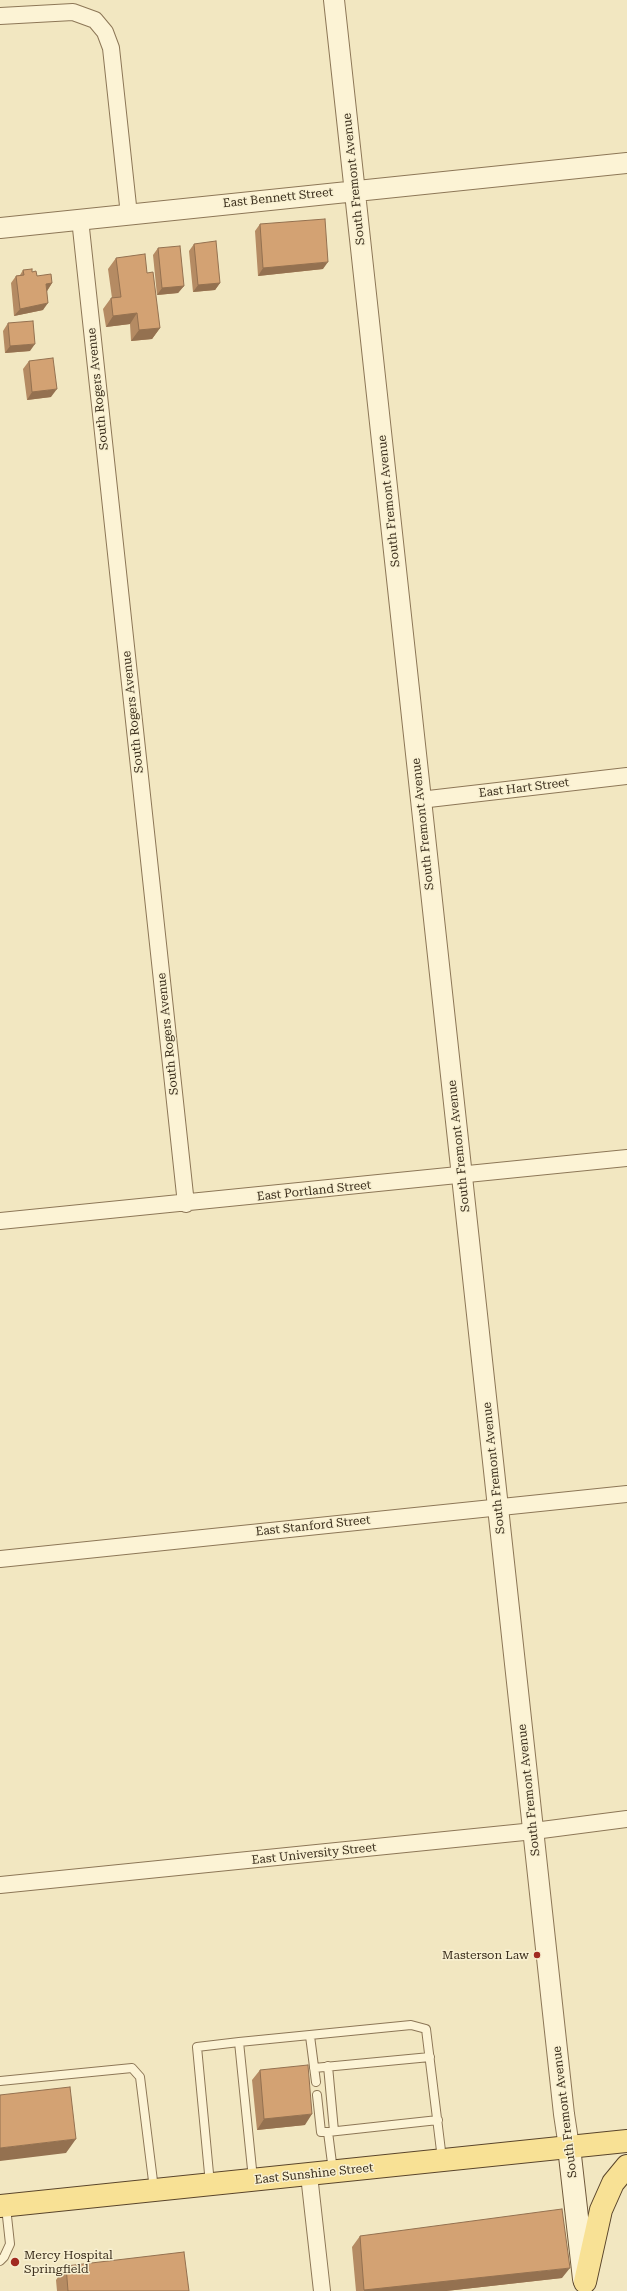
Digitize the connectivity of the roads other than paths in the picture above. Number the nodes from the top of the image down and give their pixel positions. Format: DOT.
graph roads {
  1 [pos="334,0"];
  2 [pos="0,16"];
  3 [pos="627,163"];
  4 [pos="356,190"];
  5 [pos="129,214"];
  6 [pos="80,219"];
  7 [pos="0,228"];
  8 [pos="627,776"];
  9 [pos="420,800"];
  10 [pos="627,1158"];
  11 [pos="462,1176"];
  12 [pos="186,1204"];
  13 [pos="0,1221"];
  14 [pos="627,1494"];
  15 [pos="498,1507"];
  16 [pos="0,1559"];
  17 [pos="627,1819"];
  18 [pos="534,1831"];
  19 [pos="0,1885"];
  20 [pos="310,2036"];
  21 [pos="239,2042"];
  22 [pos="430,2057"];
  23 [pos="328,2066"];
  24 [pos="314,2068"];
  25 [pos="0,2082"];
  26 [pos="316,2082"];
  27 [pos="317,2095"];
  28 [pos="438,2120"];
  29 [pos="331,2131"];
  30 [pos="627,2141"];
  31 [pos="569,2147"];
  32 [pos="443,2161"];
  33 [pos="627,2166"];
  34 [pos="333,2172"];
  35 [pos="309,2175"];
  36 [pos="254,2180"];
  37 [pos="210,2184"];
  38 [pos="154,2190"];
  39 [pos="3,2205"];
  40 [pos="2,2259"];
  41 [pos="585,2286"];
  42 [pos="322,2291"];
  1 -- 4 [label="street, South Fremont Avenue"];
  2 -- 5 [label="street"];
  3 -- 4 [label="street, East Bennett Street"];
  4 -- 5 [label="street, East Bennett Street"];
  4 -- 9 [label="street, South Fremont Avenue"];
  5 -- 6 [label="street, East Bennett Street"];
  6 -- 7 [label="street, East Bennett Street"];
  6 -- 12 [label="street, South Rogers Avenue"];
  8 -- 9 [label="street, East Hart Street"];
  9 -- 11 [label="street, South Fremont Avenue"];
  10 -- 11 [label="street, East Portland Street"];
  11 -- 12 [label="street, East Portland Street"];
  11 -- 15 [label="street, South Fremont Avenue"];
  12 -- 13 [label="street, East Portland Street"];
  14 -- 15 [label="street, East Stanford Street"];
  15 -- 16 [label="street, East Stanford Street"];
  15 -- 18 [label="street, South Fremont Avenue"];
  17 -- 18 [label="street, East University Street"];
  18 -- 19 [label="street, East University Street"];
  18 -- 31 [label="street, South Fremont Avenue"];
  20 -- 21 [label="lane"];
  20 -- 22 [label="lane"];
  20 -- 24 [label="lane"];
  21 -- 36 [label="lane"];
  21 -- 37 [label="lane"];
  22 -- 23 [label="lane"];
  22 -- 28 [label="lane"];
  23 -- 24 [label="lane"];
  23 -- 29 [label="lane"];
  24 -- 26 [label="lane"];
  25 -- 38 [label="lane"];
  27 -- 29 [label="lane"];
  28 -- 29 [label="lane"];
  28 -- 32 [label="lane"];
  29 -- 34 [label="lane"];
  30 -- 31 [label="main road, East Sunshine Street"];
  31 -- 32 [label="main road, East Sunshine Street"];
  31 -- 41 [label="main road, South Fremont Avenue"];
  32 -- 34 [label="main road, East Sunshine Street"];
  33 -- 41 [label="main road"];
  34 -- 35 [label="main road, East Sunshine Street"];
  35 -- 36 [label="main road, East Sunshine Street"];
  35 -- 42 [label="street"];
  36 -- 37 [label="main road, East Sunshine Street"];
  37 -- 38 [label="main road, East Sunshine Street"];
  38 -- 39 [label="main road, East Sunshine Street"];
  39 -- 40 [label="lane"];
}
